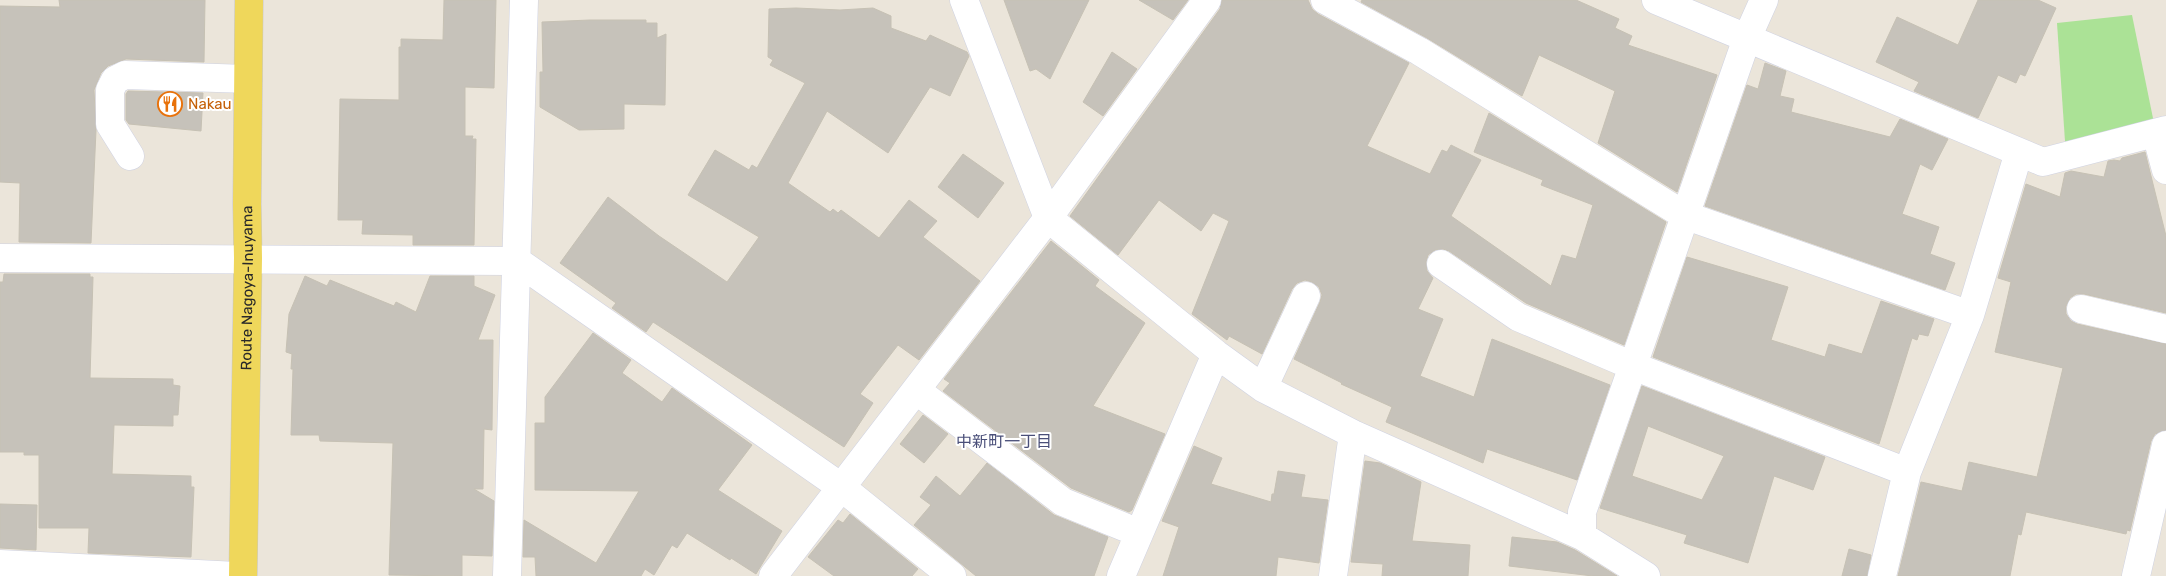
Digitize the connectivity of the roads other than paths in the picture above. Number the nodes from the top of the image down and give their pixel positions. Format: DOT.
graph roads {
  1 [pos="249,0"];
  2 [pos="524,0"];
  3 [pos="964,0"];
  4 [pos="1207,0"];
  5 [pos="1325,0"];
  6 [pos="1656,0"];
  7 [pos="1764,0"];
  8 [pos="1747,38"];
  9 [pos="248,79"];
  10 [pos="2161,131"];
  11 [pos="2019,152"];
  12 [pos="130,156"];
  13 [pos="2166,170"];
  14 [pos="1684,215"];
  15 [pos="1048,218"];
  16 [pos="0,258"];
  17 [pos="248,258"];
  18 [pos="517,261"];
  19 [pos="1441,264"];
  20 [pos="1306,296"];
  21 [pos="2081,309"];
  22 [pos="1970,315"];
  23 [pos="2166,329"];
  24 [pos="1216,354"];
  25 [pos="1633,366"];
  26 [pos="1264,388"];
  27 [pos="916,390"];
  28 [pos="1353,434"];
  29 [pos="2166,445"];
  30 [pos="1907,472"];
  31 [pos="841,487"];
  32 [pos="1138,533"];
  33 [pos="1582,536"];
  34 [pos="0,564"];
  35 [pos="237,576"];
  36 [pos="243,576"];
  37 [pos="507,576"];
  38 [pos="773,576"];
  39 [pos="952,576"];
  40 [pos="1121,576"];
  41 [pos="1333,576"];
  42 [pos="1646,576"];
  43 [pos="1882,576"];
  44 [pos="2136,576"];
  1 -- 9 [label="main road, Route Nagoya-Inuyama"];
  2 -- 18 [label="street"];
  3 -- 15 [label="street"];
  4 -- 15 [label="street"];
  5 -- 14 [label="street"];
  6 -- 8 [label="street"];
  7 -- 8 [label="street"];
  8 -- 11 [label="street"];
  8 -- 14 [label="street"];
  9 -- 12 [label="street"];
  9 -- 17 [label="main road, Route Nagoya-Inuyama"];
  10 -- 11 [label="street"];
  10 -- 13 [label="street"];
  11 -- 22 [label="street"];
  14 -- 22 [label="street"];
  14 -- 25 [label="street"];
  15 -- 24 [label="street"];
  15 -- 27 [label="street"];
  16 -- 17 [label="street"];
  17 -- 18 [label="street"];
  17 -- 36 [label="main road, Route Nagoya-Inuyama"];
  18 -- 31 [label="street"];
  18 -- 37 [label="street"];
  19 -- 25 [label="street"];
  20 -- 26 [label="street"];
  21 -- 23 [label="street"];
  22 -- 30 [label="street"];
  24 -- 26 [label="street"];
  24 -- 32 [label="street"];
  25 -- 30 [label="street"];
  25 -- 33 [label="street"];
  26 -- 28 [label="street"];
  27 -- 31 [label="street"];
  27 -- 32 [label="street"];
  28 -- 33 [label="street"];
  28 -- 41 [label="street"];
  29 -- 44 [label="street"];
  30 -- 43 [label="street"];
  31 -- 38 [label="street"];
  31 -- 39 [label="street"];
  32 -- 40 [label="street"];
  33 -- 42 [label="street"];
  34 -- 35 [label="street"];
}
